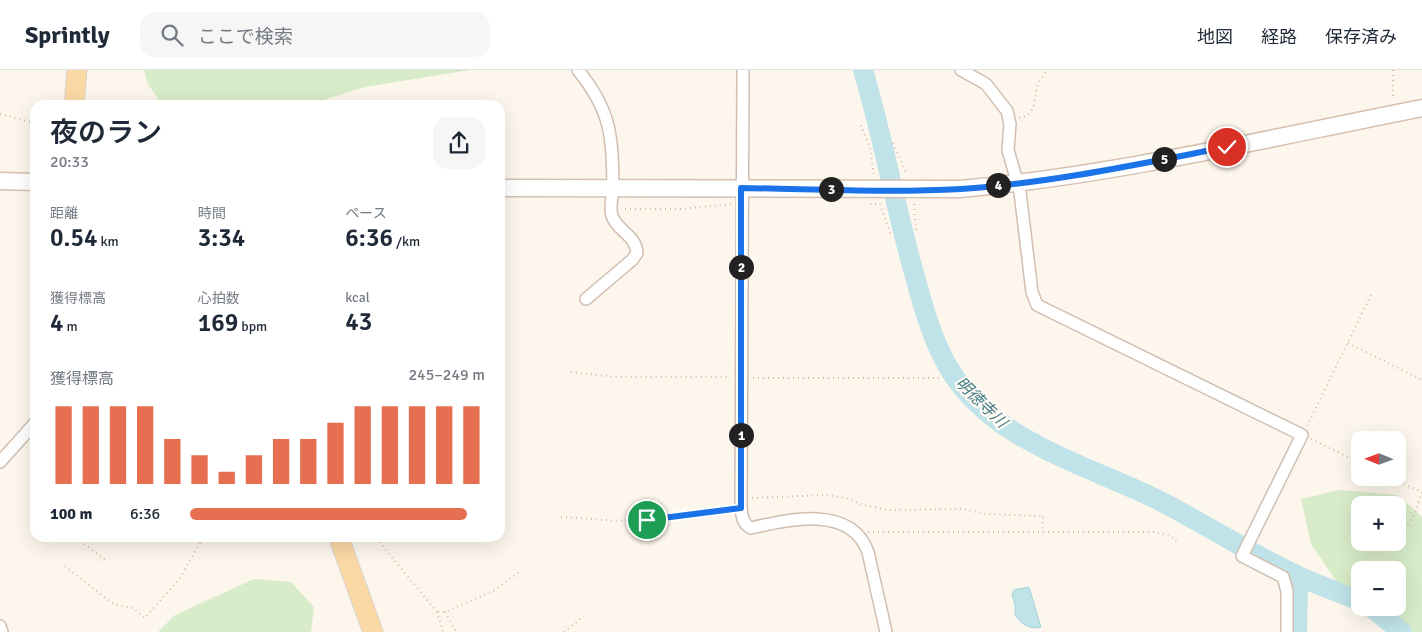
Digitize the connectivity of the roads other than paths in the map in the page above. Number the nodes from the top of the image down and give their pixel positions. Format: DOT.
graph roads {
  1 [pos="76,70"];
  2 [pos="578,70"];
  3 [pos="743,70"];
  4 [pos="961,70"];
  5 [pos="74,100"];
  6 [pos="1422,108"];
  7 [pos="0,181"];
  8 [pos="30,182"];
  9 [pos="1018,184"];
  10 [pos="613,186"];
  11 [pos="505,188"];
  12 [pos="741,188"];
  13 [pos="586,299"];
  14 [pos="30,429"];
  15 [pos="0,462"];
  16 [pos="340,542"];
  17 [pos="0,626"];
  18 [pos="2,632"];
  19 [pos="373,632"];
  20 [pos="886,632"];
  21 [pos="1287,632"];
  1 -- 5 [label="main road"];
  2 -- 10 [label="street"];
  3 -- 12 [label="street"];
  4 -- 9 [label="street"];
  6 -- 9 [label="street"];
  7 -- 8 [label="street"];
  9 -- 12 [label="street"];
  9 -- 21 [label="street"];
  10 -- 11 [label="street"];
  10 -- 12 [label="street"];
  10 -- 13 [label="street"];
  12 -- 20 [label="street"];
  14 -- 15 [label="street"];
  16 -- 19 [label="main road"];
  17 -- 18 [label="street"];
}
